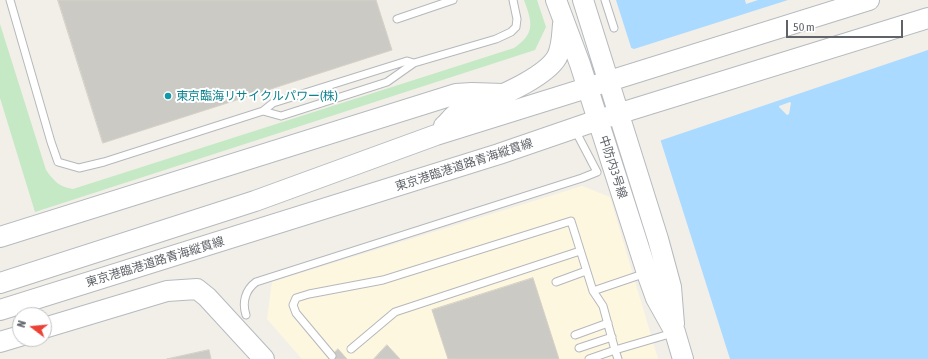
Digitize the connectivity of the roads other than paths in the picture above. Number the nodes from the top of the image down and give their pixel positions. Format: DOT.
graph roads {
  1 [pos="10,0"];
  2 [pos="453,0"];
  3 [pos="513,0"];
  4 [pos="556,0"];
  5 [pos="583,0"];
  6 [pos="605,0"];
  7 [pos="870,0"];
  8 [pos="928,18"];
  9 [pos="397,19"];
  10 [pos="563,21"];
  11 [pos="614,28"];
  12 [pos="414,63"];
  13 [pos="608,80"];
  14 [pos="587,88"];
  15 [pos="504,94"];
  16 [pos="263,112"];
  17 [pos="618,114"];
  18 [pos="598,120"];
  19 [pos="574,128"];
  20 [pos="436,135"];
  21 [pos="0,237"];
  22 [pos="580,251"];
  23 [pos="586,271"];
  24 [pos="647,273"];
  25 [pos="0,282"];
  26 [pos="556,282"];
  27 [pos="593,291"];
  28 [pos="0,310"];
  29 [pos="246,315"];
  30 [pos="608,324"];
  31 [pos="52,326"];
  32 [pos="675,332"];
  33 [pos="575,335"];
  34 [pos="612,337"];
  35 [pos="12,338"];
  36 [pos="0,342"];
  37 [pos="579,348"];
  38 [pos="352,349"];
  39 [pos="615,350"];
  40 [pos="332,356"];
  41 [pos="264,359"];
  42 [pos="589,359"];
  43 [pos="618,359"];
  44 [pos="683,359"];
  1 -- 16 [label="lane"];
  2 -- 9 [label="lane"];
  3 -- 12 [label="lane"];
  4 -- 10 [label="street, 中防内3号線"];
  5 -- 13 [label="street, 中防内3号線"];
  6 -- 11 [label="lane"];
  7 -- 13 [label="street"];
  8 -- 17 [label="street, 東京港臨港道路青海縦貫線"];
  10 -- 14 [label="street, 中防内3号線"];
  10 -- 15 [label="street"];
  12 -- 16 [label="lane"];
  12 -- 16 [label="lane"];
  13 -- 14 [label="street"];
  13 -- 17 [label="street, 中防内3号線"];
  14 -- 18 [label="street, 中防内3号線"];
  14 -- 20 [label="street"];
  15 -- 20 [label="street"];
  15 -- 21 [label="street"];
  17 -- 18 [label="street, 東京港臨港道路青海縦貫線"];
  17 -- 32 [label="street, 中防内3号線"];
  18 -- 19 [label="street, 東京港臨港道路青海縦貫線"];
  18 -- 24 [label="street, 中防内3号線"];
  19 -- 28 [label="street, 東京港臨港道路青海縦貫線"];
  19 -- 29 [label="lane"];
  20 -- 25 [label="street"];
  22 -- 23 [label="lane"];
  22 -- 38 [label="lane"];
  22 -- 40 [label="lane"];
  23 -- 26 [label="lane"];
  23 -- 27 [label="lane"];
  24 -- 27 [label="lane"];
  24 -- 32 [label="street, 中防内3号線"];
  27 -- 30 [label="lane"];
  30 -- 33 [label="lane"];
  30 -- 34 [label="lane"];
  31 -- 41 [label="street"];
  32 -- 39 [label="lane"];
  32 -- 44 [label="street, 中防内3号線"];
  34 -- 37 [label="lane"];
  34 -- 39 [label="lane"];
  35 -- 36 [label="street"];
  39 -- 42 [label="lane"];
  39 -- 43 [label="lane"];
}
